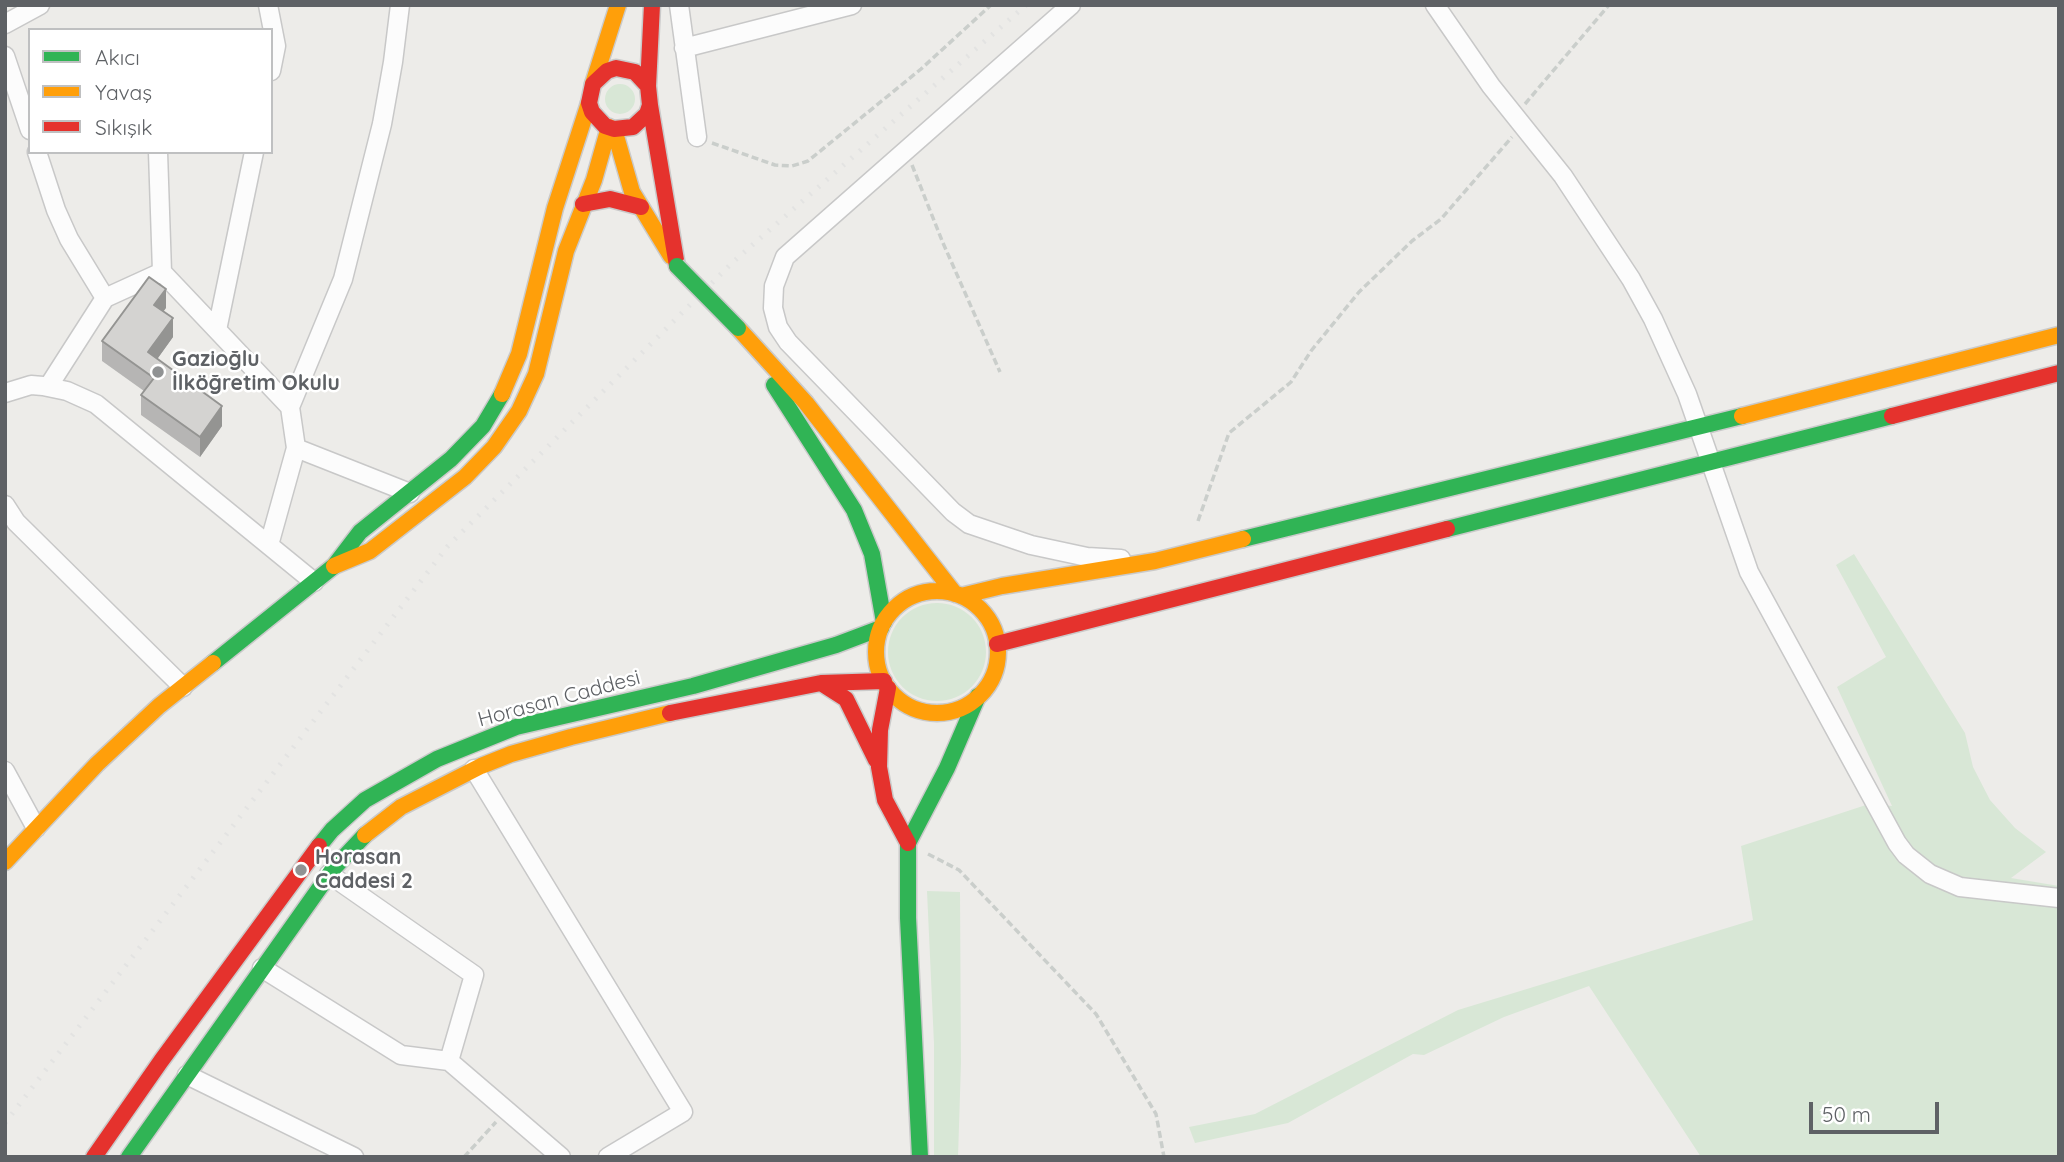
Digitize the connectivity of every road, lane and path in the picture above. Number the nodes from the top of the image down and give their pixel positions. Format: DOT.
graph roads {
  1 [pos="40,5"];
  2 [pos="268,5"];
  3 [pos="400,5"];
  4 [pos="618,5"];
  5 [pos="652,5"];
  6 [pos="679,5"];
  7 [pos="852,5"];
  8 [pos="991,5"];
  9 [pos="1070,5"];
  10 [pos="1435,5"];
  11 [pos="1609,5"];
  12 [pos="12,15"];
  13 [pos="272,28"];
  14 [pos="273,31"];
  15 [pos="684,48"];
  16 [pos="5,56"];
  17 [pos="273,61"];
  18 [pos="593,84"];
  19 [pos="648,86"];
  20 [pos="589,103"];
  21 [pos="650,105"];
  22 [pos="1518,120"];
  23 [pos="28,124"];
  24 [pos="612,128"];
  25 [pos="697,137"];
  26 [pos="906,150"];
  27 [pos="38,154"];
  28 [pos="158,154"];
  29 [pos="254,154"];
  30 [pos="583,204"];
  31 [pos="641,207"];
  32 [pos="677,266"];
  33 [pos="162,272"];
  34 [pos="105,298"];
  35 [pos="738,328"];
  36 [pos="217,330"];
  37 [pos="2059,335"];
  38 [pos="1000,372"];
  39 [pos="2059,373"];
  40 [pos="48,387"];
  41 [pos="5,393"];
  42 [pos="290,407"];
  43 [pos="1700,427"];
  44 [pos="296,448"];
  45 [pos="1712,461"];
  46 [pos="410,493"];
  47 [pos="5,505"];
  48 [pos="1198,521"];
  49 [pos="269,545"];
  50 [pos="1156,561"];
  51 [pos="334,566"];
  52 [pos="314,582"];
  53 [pos="958,595"];
  54 [pos="882,625"];
  55 [pos="997,644"];
  56 [pos="821,683"];
  57 [pos="886,685"];
  58 [pos="183,687"];
  59 [pos="978,696"];
  60 [pos="879,767"];
  61 [pos="474,769"];
  62 [pos="5,771"];
  63 [pos="36,828"];
  64 [pos="908,843"];
  65 [pos="5,862"];
  66 [pos="329,874"];
  67 [pos="2059,898"];
  68 [pos="262,968"];
  69 [pos="449,1061"];
  70 [pos="187,1075"];
  71 [pos="509,1112"];
  72 [pos="94,1157"];
  73 [pos="130,1157"];
  74 [pos="354,1157"];
  75 [pos="464,1157"];
  76 [pos="561,1157"];
  77 [pos="608,1157"];
  78 [pos="920,1157"];
  79 [pos="1164,1157"];
  1 -- 12 [label="street"];
  2 -- 13 [label="street"];
  3 -- 42 [label="street"];
  4 -- 18 [label="street"];
  5 -- 19 [label="street"];
  6 -- 15 [label="street"];
  7 -- 15 [label="street"];
  8 -- 25 [label="path"];
  9 -- 26 [label="street"];
  10 -- 22 [label="street"];
  11 -- 22 [label="path"];
  14 -- 17 [label="street"];
  15 -- 25 [label="street"];
  16 -- 23 [label="street"];
  18 -- 19 [label="street"];
  18 -- 20 [label="street"];
  19 -- 21 [label="street"];
  20 -- 24 [label="street"];
  20 -- 46 [label="street"];
  21 -- 24 [label="street"];
  21 -- 32 [label="street"];
  22 -- 43 [label="street"];
  22 -- 48 [label="path"];
  24 -- 30 [label="street"];
  24 -- 31 [label="street"];
  26 -- 38 [label="path"];
  26 -- 50 [label="street"];
  27 -- 34 [label="street"];
  28 -- 33 [label="street"];
  29 -- 36 [label="street"];
  30 -- 31 [label="street"];
  30 -- 51 [label="street"];
  31 -- 32 [label="street"];
  32 -- 35 [label="street, bridge"];
  33 -- 34 [label="street"];
  33 -- 36 [label="street"];
  34 -- 40 [label="street"];
  35 -- 53 [label="street"];
  35 -- 54 [label="street"];
  36 -- 42 [label="street"];
  37 -- 43 [label="street"];
  39 -- 45 [label="street"];
  40 -- 41 [label="street"];
  40 -- 49 [label="street"];
  42 -- 44 [label="street"];
  43 -- 45 [label="street"];
  43 -- 50 [label="street"];
  44 -- 46 [label="street"];
  44 -- 49 [label="street"];
  45 -- 55 [label="street"];
  45 -- 67 [label="street"];
  46 -- 51 [label="street"];
  47 -- 58 [label="street"];
  49 -- 52 [label="street"];
  50 -- 53 [label="street"];
  51 -- 52 [label="street"];
  52 -- 58 [label="street"];
  53 -- 54 [label="street"];
  53 -- 55 [label="street"];
  54 -- 57 [label="street"];
  54 -- 72 [label="street, Horasan Caddesi"];
  55 -- 59 [label="street"];
  56 -- 57 [label="street, Horasan Caddesi"];
  56 -- 60 [label="street"];
  56 -- 61 [label="street, Horasan Caddesi"];
  57 -- 59 [label="street"];
  57 -- 60 [label="street"];
  58 -- 63 [label="street"];
  59 -- 64 [label="street"];
  60 -- 64 [label="street"];
  61 -- 66 [label="street, Horasan Caddesi"];
  61 -- 77 [label="street"];
  62 -- 63 [label="street"];
  63 -- 65 [label="street"];
  64 -- 78 [label="street"];
  64 -- 79 [label="path"];
  66 -- 68 [label="street, Horasan Caddesi"];
  66 -- 69 [label="street"];
  68 -- 69 [label="street"];
  68 -- 70 [label="street, Horasan Caddesi"];
  69 -- 71 [label="street"];
  70 -- 73 [label="street, Horasan Caddesi"];
  70 -- 74 [label="street"];
  71 -- 75 [label="path"];
  71 -- 76 [label="street"];
}
